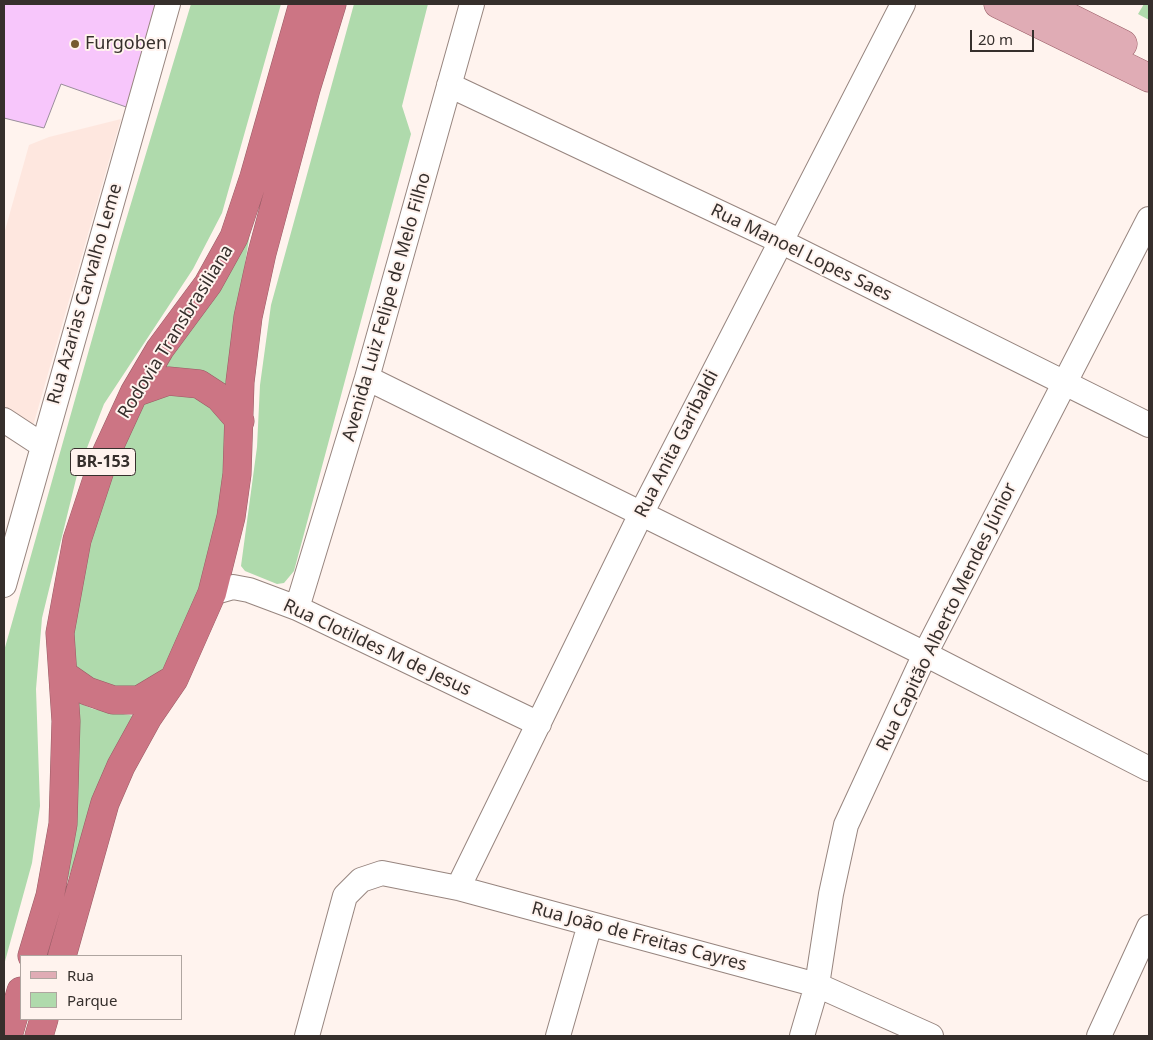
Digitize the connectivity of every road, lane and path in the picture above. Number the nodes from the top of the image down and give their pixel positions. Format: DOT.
graph roads {
  1 [pos="168,4"];
  2 [pos="303,4"];
  3 [pos="332,4"];
  4 [pos="472,4"];
  5 [pos="903,4"];
  6 [pos="998,4"];
  7 [pos="1043,4"];
  8 [pos="1149,58"];
  9 [pos="1149,78"];
  10 [pos="449,85"];
  11 [pos="1149,219"];
  12 [pos="782,242"];
  13 [pos="367,378"];
  14 [pos="1065,383"];
  15 [pos="134,393"];
  16 [pos="4,420"];
  17 [pos="240,421"];
  18 [pos="1149,425"];
  19 [pos="42,445"];
  20 [pos="641,514"];
  21 [pos="4,585"];
  22 [pos="212,593"];
  23 [pos="297,608"];
  24 [pos="924,654"];
  25 [pos="64,675"];
  26 [pos="174,679"];
  27 [pos="539,724"];
  28 [pos="1149,769"];
  29 [pos="458,888"];
  30 [pos="590,924"];
  31 [pos="1149,927"];
  32 [pos="32,955"];
  33 [pos="62,955"];
  34 [pos="817,985"];
  35 [pos="20,994"];
  36 [pos="44,1020"];
  37 [pos="8,1036"];
  38 [pos="39,1036"];
  39 [pos="307,1036"];
  40 [pos="558,1036"];
  41 [pos="802,1036"];
  42 [pos="931,1036"];
  43 [pos="1099,1036"];
  1 -- 19 [label="street, Rua Azarias Carvalho Leme"];
  2 -- 15 [label="highway, Rodovia Transbrasiliana / BR-153"];
  3 -- 17 [label="highway, Rodovia Transbrasiliana"];
  4 -- 10 [label="street, Avenida Luiz Felipe de Melo Filho"];
  5 -- 12 [label="street, Rua Anita Garibaldi"];
  6 -- 9 [label="main road"];
  7 -- 8 [label="main road"];
  10 -- 12 [label="street, Rua Manoel Lopes Saes"];
  10 -- 13 [label="street, Avenida Luiz Felipe de Melo Filho"];
  11 -- 14 [label="street, Rua Capitão Alberto Mendes Júnior"];
  12 -- 14 [label="street, Rua Manoel Lopes Saes"];
  12 -- 20 [label="street, Rua Anita Garibaldi"];
  13 -- 20 [label="street"];
  13 -- 23 [label="street, Avenida Luiz Felipe de Melo Filho"];
  14 -- 18 [label="street, Rua Manoel Lopes Saes"];
  14 -- 24 [label="street, Rua Capitão Alberto Mendes Júnior"];
  15 -- 17 [label="highway"];
  15 -- 25 [label="highway, Rodovia Transbrasiliana / BR-153"];
  16 -- 19 [label="street"];
  17 -- 22 [label="highway, Rodovia Transbrasiliana"];
  19 -- 21 [label="street, Rua Azarias Carvalho Leme"];
  20 -- 24 [label="street"];
  20 -- 27 [label="street, Rua Anita Garibaldi"];
  22 -- 23 [label="street, Rua Clotildes M de Jesus"];
  22 -- 26 [label="highway, Rodovia Transbrasiliana"];
  23 -- 27 [label="street, Rua Clotildes M de Jesus"];
  24 -- 28 [label="street"];
  24 -- 34 [label="street, Rua Capitão Alberto Mendes Júnior"];
  25 -- 26 [label="highway"];
  25 -- 32 [label="highway, Rodovia Transbrasiliana / BR-153"];
  26 -- 33 [label="highway, Rodovia Transbrasiliana"];
  27 -- 29 [label="street, Rua Anita Garibaldi"];
  29 -- 30 [label="street, Rua João de Freitas Cayres"];
  29 -- 39 [label="street, Rua João de Freitas Cayres"];
  30 -- 34 [label="street, Rua João de Freitas Cayres"];
  30 -- 40 [label="street"];
  31 -- 43 [label="street"];
  34 -- 41 [label="street, Rua Capitão Alberto Mendes Júnior"];
  34 -- 42 [label="street, Rua João de Freitas Cayres"];
  35 -- 37 [label="highway"];
  36 -- 38 [label="highway"];
}
